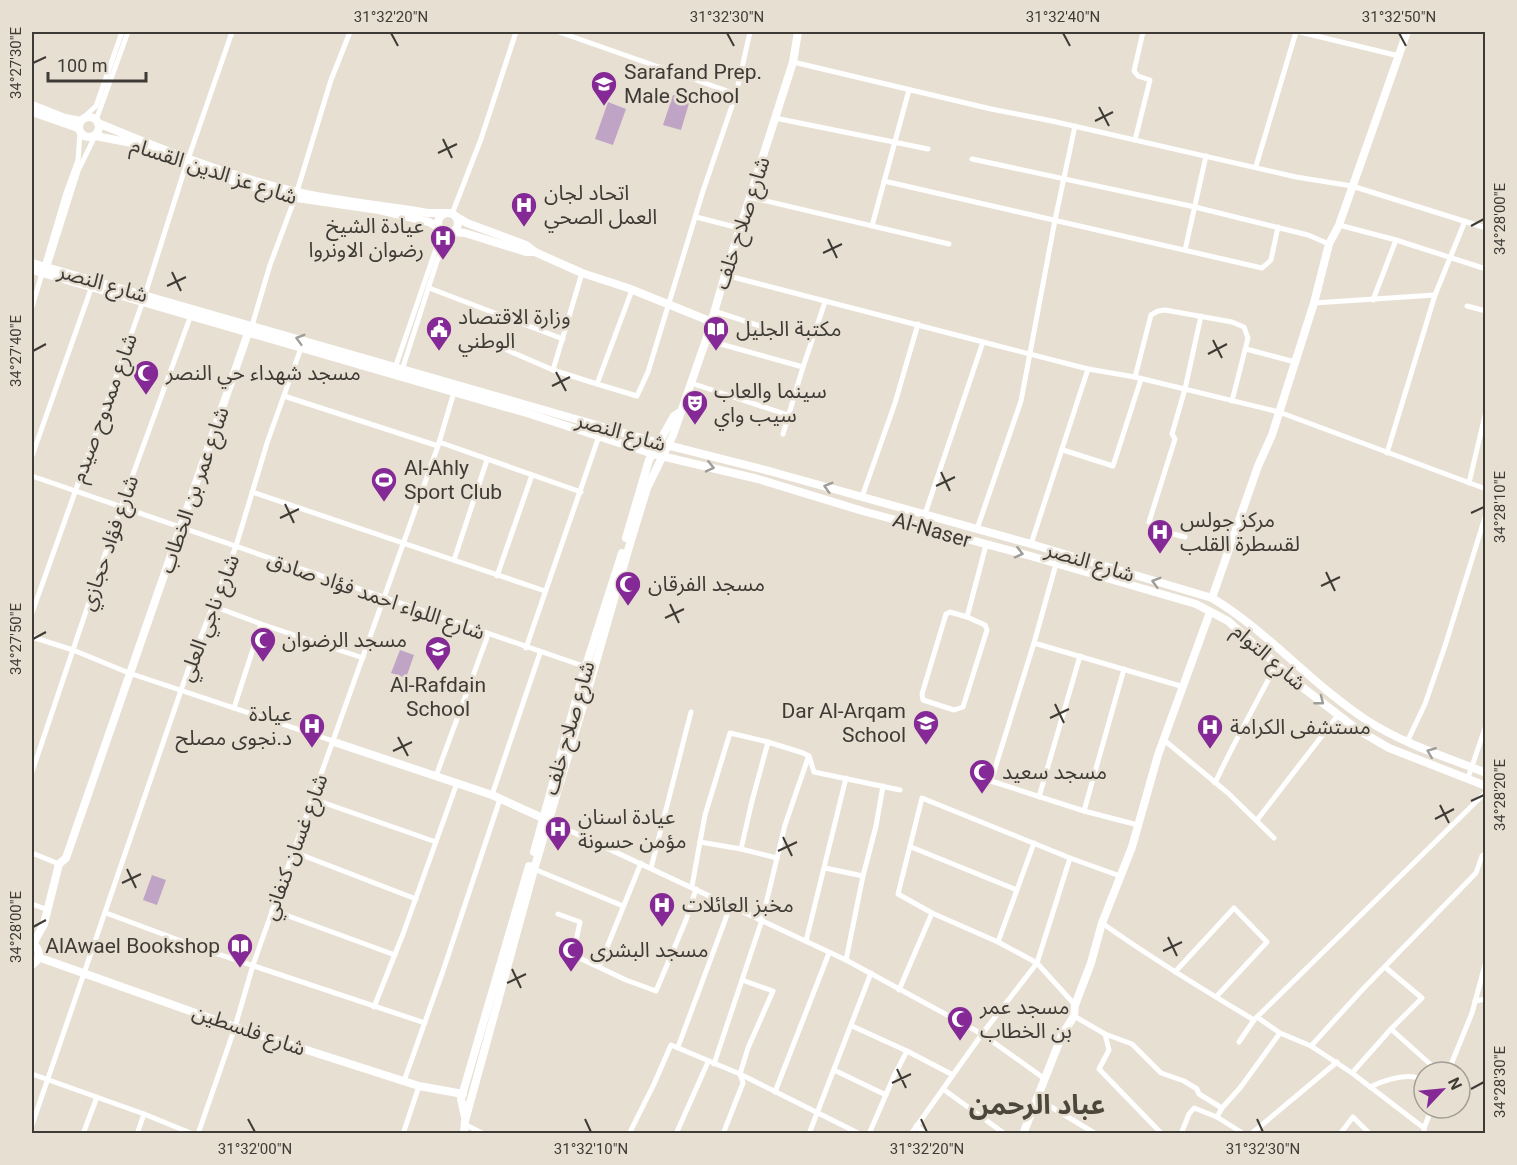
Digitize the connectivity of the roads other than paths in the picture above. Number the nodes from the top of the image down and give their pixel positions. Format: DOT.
graph roads {
  1 [pos="122,32"];
  2 [pos="128,32"];
  3 [pos="232,32"];
  4 [pos="350,32"];
  5 [pos="516,32"];
  6 [pos="559,32"];
  7 [pos="750,32"];
  8 [pos="798,32"];
  9 [pos="1143,32"];
  10 [pos="1298,32"];
  11 [pos="1407,32"];
  12 [pos="1400,56"];
  13 [pos="793,62"];
  14 [pos="909,90"];
  15 [pos="736,94"];
  16 [pos="32,105"];
  17 [pos="32,112"];
  18 [pos="775,118"];
  19 [pos="97,122"];
  20 [pos="80,125"];
  21 [pos="1075,126"];
  22 [pos="95,136"];
  23 [pos="1135,140"];
  24 [pos="894,142"];
  25 [pos="928,149"];
  26 [pos="1206,156"];
  27 [pos="972,159"];
  28 [pos="187,162"];
  29 [pos="1256,166"];
  30 [pos="1065,179"];
  31 [pos="884,181"];
  32 [pos="1352,186"];
  33 [pos="296,195"];
  34 [pos="749,197"];
  35 [pos="1195,207"];
  36 [pos="451,214"];
  37 [pos="696,217"];
  38 [pos="1055,220"];
  39 [pos="1465,220"];
  40 [pos="1339,225"];
  41 [pos="872,226"];
  42 [pos="438,227"];
  43 [pos="1278,227"];
  44 [pos="739,228"];
  45 [pos="1485,228"];
  46 [pos="452,232"];
  47 [pos="1396,240"];
  48 [pos="949,244"];
  49 [pos="1329,244"];
  50 [pos="1185,250"];
  51 [pos="535,252"];
  52 [pos="1450,257"];
  53 [pos="32,262"];
  54 [pos="1485,269"];
  55 [pos="32,270"];
  56 [pos="44,270"];
  57 [pos="582,273"];
  58 [pos="724,275"];
  59 [pos="92,286"];
  60 [pos="429,288"];
  61 [pos="632,290"];
  62 [pos="1435,295"];
  63 [pos="143,298"];
  64 [pos="1373,300"];
  65 [pos="825,302"];
  66 [pos="1314,303"];
  67 [pos="669,304"];
  68 [pos="1467,306"];
  69 [pos="32,307"];
  70 [pos="714,311"];
  71 [pos="1485,311"];
  72 [pos="191,315"];
  73 [pos="1201,316"];
  74 [pos="712,321"];
  75 [pos="918,324"];
  76 [pos="253,325"];
  77 [pos="775,331"];
  78 [pos="248,333"];
  79 [pos="563,339"];
  80 [pos="706,340"];
  81 [pos="983,342"];
  82 [pos="302,348"];
  83 [pos="1246,349"];
  84 [pos="507,350"];
  85 [pos="1029,354"];
  86 [pos="1295,362"];
  87 [pos="803,367"];
  88 [pos="398,369"];
  89 [pos="1088,369"];
  90 [pos="553,370"];
  91 [pos="1138,378"];
  92 [pos="691,383"];
  93 [pos="597,384"];
  94 [pos="1185,389"];
  95 [pos="454,392"];
  96 [pos="284,396"];
  97 [pos="1232,401"];
  98 [pos="1485,411"];
  99 [pos="680,412"];
  100 [pos="1279,412"];
  101 [pos="788,415"];
  102 [pos="1484,426"];
  103 [pos="783,434"];
  104 [pos="599,436"];
  105 [pos="659,443"];
  106 [pos="439,444"];
  107 [pos="668,446"];
  108 [pos="1063,450"];
  109 [pos="1387,453"];
  110 [pos="653,454"];
  111 [pos="32,456"];
  112 [pos="664,456"];
  113 [pos="487,460"];
  114 [pos="532,475"];
  115 [pos="32,476"];
  116 [pos="1469,483"];
  117 [pos="1485,489"];
  118 [pos="74,490"];
  119 [pos="252,492"];
  120 [pos="581,492"];
  121 [pos="862,497"];
  122 [pos="121,507"];
  123 [pos="925,514"];
  124 [pos="1485,514"];
  125 [pos="180,526"];
  126 [pos="977,529"];
  127 [pos="1185,537"];
  128 [pos="402,543"];
  129 [pos="1031,544"];
  130 [pos="986,545"];
  131 [pos="236,546"];
  132 [pos="454,560"];
  133 [pos="1056,564"];
  134 [pos="497,576"];
  135 [pos="545,591"];
  136 [pos="383,598"];
  137 [pos="1212,598"];
  138 [pos="213,606"];
  139 [pos="1210,612"];
  140 [pos="32,613"];
  141 [pos="967,617"];
  142 [pos="261,624"];
  143 [pos="488,635"];
  144 [pos="32,637"];
  145 [pos="1034,643"];
  146 [pos="526,648"];
  147 [pos="73,650"];
  148 [pos="540,653"];
  149 [pos="1080,656"];
  150 [pos="363,658"];
  151 [pos="1276,664"];
  152 [pos="586,668"];
  153 [pos="1124,669"];
  154 [pos="129,674"];
  155 [pos="1184,687"];
  156 [pos="181,690"];
  157 [pos="234,708"];
  158 [pos="691,712"];
  159 [pos="1338,715"];
  160 [pos="1485,725"];
  161 [pos="1164,740"];
  162 [pos="335,742"];
  163 [pos="768,742"];
  164 [pos="1407,742"];
  165 [pos="808,756"];
  166 [pos="1471,767"];
  167 [pos="32,772"];
  168 [pos="1485,773"];
  169 [pos="436,776"];
  170 [pos="846,778"];
  171 [pos="1468,778"];
  172 [pos="457,783"];
  173 [pos="1215,783"];
  174 [pos="883,786"];
  175 [pos="1485,786"];
  176 [pos="900,790"];
  177 [pos="1485,792"];
  178 [pos="496,797"];
  179 [pos="1039,797"];
  180 [pos="313,799"];
  181 [pos="1084,811"];
  182 [pos="546,819"];
  183 [pos="1257,820"];
  184 [pos="1138,825"];
  185 [pos="1274,838"];
  186 [pos="436,842"];
  187 [pos="700,842"];
  188 [pos="1034,843"];
  189 [pos="910,847"];
  190 [pos="741,849"];
  191 [pos="294,852"];
  192 [pos="32,853"];
  193 [pos="1485,853"];
  194 [pos="777,858"];
  195 [pos="1070,858"];
  196 [pos="641,863"];
  197 [pos="59,864"];
  198 [pos="651,868"];
  199 [pos="825,868"];
  200 [pos="534,869"];
  201 [pos="863,876"];
  202 [pos="1120,876"];
  203 [pos="694,888"];
  204 [pos="1017,890"];
  205 [pos="416,899"];
  206 [pos="32,904"];
  207 [pos="623,906"];
  208 [pos="730,907"];
  209 [pos="48,910"];
  210 [pos="272,910"];
  211 [pos="106,913"];
  212 [pos="932,913"];
  213 [pos="558,914"];
  214 [pos="762,920"];
  215 [pos="1102,923"];
  216 [pos="806,941"];
  217 [pos="998,942"];
  218 [pos="32,944"];
  219 [pos="829,953"];
  220 [pos="394,955"];
  221 [pos="38,957"];
  222 [pos="846,960"];
  223 [pos="1485,961"];
  224 [pos="1037,963"];
  225 [pos="32,965"];
  226 [pos="253,965"];
  227 [pos="599,967"];
  228 [pos="1385,967"];
  229 [pos="84,972"];
  230 [pos="1175,972"];
  231 [pos="871,973"];
  232 [pos="742,980"];
  233 [pos="899,990"];
  234 [pos="1216,997"];
  235 [pos="1485,999"];
  236 [pos="1475,1001"];
  237 [pos="1075,1005"];
  238 [pos="374,1006"];
  239 [pos="1074,1016"];
  240 [pos="1256,1018"];
  241 [pos="425,1023"];
  242 [pos="852,1026"];
  243 [pos="235,1027"];
  244 [pos="1391,1029"];
  245 [pos="1280,1033"];
  246 [pos="982,1034"];
  247 [pos="1105,1034"];
  248 [pos="1239,1042"];
  249 [pos="1311,1046"];
  250 [pos="678,1047"];
  251 [pos="907,1051"];
  252 [pos="1426,1060"];
  253 [pos="1453,1060"];
  254 [pos="1338,1062"];
  255 [pos="711,1063"];
  256 [pos="834,1070"];
  257 [pos="1352,1073"];
  258 [pos="32,1074"];
  259 [pos="740,1074"];
  260 [pos="953,1075"];
  261 [pos="1412,1078"];
  262 [pos="1045,1079"];
  263 [pos="47,1080"];
  264 [pos="404,1081"];
  265 [pos="419,1086"];
  266 [pos="1370,1087"];
  267 [pos="943,1089"];
  268 [pos="775,1092"];
  269 [pos="463,1094"];
  270 [pos="886,1095"];
  271 [pos="97,1097"];
  272 [pos="1038,1099"];
  273 [pos="1222,1108"];
  274 [pos="817,1113"];
  275 [pos="144,1114"];
  276 [pos="1217,1117"];
  277 [pos="32,1125"];
  278 [pos="916,1126"];
  279 [pos="465,1127"];
  280 [pos="1424,1131"];
  281 [pos="1092,1132"];
  282 [pos="83,1134"];
  283 [pos="137,1134"];
  284 [pos="193,1134"];
  285 [pos="198,1134"];
  286 [pos="403,1134"];
  287 [pos="484,1134"];
  288 [pos="629,1134"];
  289 [pos="676,1134"];
  290 [pos="723,1134"];
  291 [pos="809,1134"];
  292 [pos="860,1134"];
  293 [pos="870,1134"];
  294 [pos="911,1134"];
  295 [pos="926,1134"];
  296 [pos="1005,1134"];
  297 [pos="1023,1134"];
  298 [pos="1162,1134"];
  299 [pos="1181,1134"];
  300 [pos="1244,1134"];
  301 [pos="1251,1134"];
  302 [pos="1340,1134"];
  303 [pos="1370,1134"];
  1 -- 20 [label="street"];
  2 -- 19 [label="street"];
  3 -- 28 [label="street, شارع ممدوح صيدم"];
  4 -- 33 [label="street, شارع عمر بن الخطاب"];
  5 -- 36 [label="street"];
  6 -- 15 [label="street"];
  7 -- 15 [label="street"];
  8 -- 13 [label="main road, شارع صلاح خلف"];
  9 -- 23 [label="street"];
  10 -- 12 [label="street"];
  10 -- 29 [label="street"];
  11 -- 12 [label="main road"];
  12 -- 32 [label="main road"];
  13 -- 14 [label="street"];
  13 -- 18 [label="main road, شارع صلاح خلف"];
  14 -- 21 [label="street"];
  14 -- 24 [label="street"];
  15 -- 37 [label="street"];
  16 -- 20 [label="main road"];
  17 -- 20 [label="main road, شارع عز الدين القسام"];
  18 -- 24 [label="street"];
  18 -- 34 [label="main road, شارع صلاح خلف"];
  19 -- 20 [label="main road, شارع عز الدين القسام"];
  19 -- 22 [label="main road"];
  19 -- 28 [label="main road, شارع عز الدين القسام"];
  20 -- 22 [label="main road, شارع عز الدين القسام"];
  20 -- 56 [label="street"];
  21 -- 23 [label="street"];
  21 -- 30 [label="street"];
  22 -- 28 [label="main road, شارع عز الدين القسام"];
  22 -- 56 [label="street"];
  23 -- 26 [label="street"];
  24 -- 25 [label="street"];
  24 -- 31 [label="street"];
  26 -- 29 [label="street"];
  26 -- 35 [label="street"];
  27 -- 30 [label="street"];
  28 -- 33 [label="main road, شارع عز الدين القسام"];
  28 -- 63 [label="street, شارع ممدوح صيدم"];
  29 -- 32 [label="street"];
  30 -- 35 [label="street"];
  30 -- 38 [label="street"];
  31 -- 38 [label="street"];
  31 -- 41 [label="street"];
  32 -- 39 [label="street"];
  32 -- 40 [label="main road"];
  33 -- 36 [label="main road, شارع عز الدين القسام"];
  33 -- 42 [label="main road, شارع عز الدين القسام"];
  33 -- 76 [label="street, شارع عمر بن الخطاب"];
  34 -- 41 [label="street"];
  34 -- 44 [label="main road, شارع صلاح خلف"];
  35 -- 43 [label="street"];
  35 -- 50 [label="street"];
  36 -- 42 [label="main road"];
  36 -- 46 [label="main road"];
  36 -- 51 [label="main road, شارع عز الدين القسام"];
  37 -- 44 [label="street"];
  37 -- 67 [label="street"];
  38 -- 50 [label="street"];
  38 -- 85 [label="street"];
  39 -- 45 [label="street"];
  39 -- 52 [label="street"];
  40 -- 47 [label="street"];
  40 -- 49 [label="main road"];
  41 -- 48 [label="street"];
  42 -- 46 [label="main road"];
  42 -- 88 [label="street"];
  43 -- 49 [label="street"];
  43 -- 50 [label="street"];
  44 -- 58 [label="main road, شارع صلاح خلف"];
  46 -- 51 [label="main road, شارع عز الدين القسام"];
  46 -- 60 [label="street"];
  47 -- 52 [label="street"];
  47 -- 64 [label="street"];
  49 -- 66 [label="main road"];
  51 -- 57 [label="main road, شارع عز الدين القسام"];
  52 -- 54 [label="street"];
  52 -- 62 [label="street"];
  53 -- 56 [label="main road, شارع النصر"];
  55 -- 56 [label="main road, شارع النصر"];
  56 -- 59 [label="main road, شارع النصر"];
  56 -- 63 [label="main road, شارع النصر"];
  56 -- 69 [label="street"];
  57 -- 61 [label="main road, شارع عز الدين القسام"];
  57 -- 79 [label="street"];
  58 -- 65 [label="street"];
  58 -- 70 [label="main road, شارع صلاح خلف"];
  59 -- 63 [label="main road, شارع النصر"];
  59 -- 111 [label="street"];
  60 -- 79 [label="street"];
  60 -- 88 [label="street"];
  61 -- 67 [label="main road, شارع عز الدين القسام"];
  61 -- 93 [label="street"];
  62 -- 64 [label="street"];
  62 -- 109 [label="street"];
  63 -- 72 [label="main road, شارع النصر"];
  63 -- 76 [label="main road, شارع النصر"];
  63 -- 118 [label="street, شارع ممدوح صيدم"];
  64 -- 66 [label="street"];
  65 -- 75 [label="street"];
  65 -- 87 [label="street"];
  66 -- 86 [label="main road"];
  67 -- 74 [label="main road, شارع عز الدين القسام"];
  67 -- 93 [label="street"];
  68 -- 71 [label="street"];
  70 -- 74 [label="main road, شارع صلاح خلف"];
  70 -- 77 [label="street"];
  72 -- 78 [label="main road, شارع النصر"];
  72 -- 122 [label="street, شارع فؤاد حجازي"];
  73 -- 83 [label="street"];
  73 -- 91 [label="street"];
  73 -- 94 [label="street"];
  74 -- 80 [label="main road, شارع صلاح خلف"];
  75 -- 81 [label="street"];
  75 -- 121 [label="street"];
  76 -- 78 [label="street, شارع عمر بن الخطاب"];
  88 -- 76 [label="main road, شارع النصر, one-way"];
  78 -- 82 [label="main road, شارع النصر"];
  78 -- 125 [label="main road, شارع عمر بن الخطاب"];
  79 -- 90 [label="street"];
  80 -- 87 [label="street"];
  80 -- 92 [label="main road, شارع صلاح خلف"];
  81 -- 85 [label="street"];
  81 -- 123 [label="street"];
  82 -- 95 [label="main road, شارع النصر"];
  82 -- 96 [label="street, شارع ناجي العلي"];
  83 -- 86 [label="street"];
  83 -- 97 [label="street"];
  84 -- 90 [label="street"];
  85 -- 89 [label="street"];
  85 -- 126 [label="street"];
  86 -- 100 [label="main road"];
  87 -- 101 [label="street"];
  88 -- 105 [label="main road, شارع النصر"];
  89 -- 91 [label="street"];
  89 -- 108 [label="street"];
  90 -- 93 [label="street"];
  91 -- 94 [label="street"];
  91 -- 108 [label="street"];
  92 -- 99 [label="main road, شارع صلاح خلف"];
  92 -- 101 [label="street"];
  94 -- 97 [label="street"];
  94 -- 127 [label="street"];
  95 -- 104 [label="main road, شارع النصر"];
  95 -- 106 [label="street, شارع غسان كنفاني"];
  96 -- 106 [label="street"];
  96 -- 119 [label="street, شارع ناجي العلي"];
  97 -- 100 [label="street"];
  98 -- 102 [label="street"];
  99 -- 105 [label="main road, شارع صلاح خلف"];
  99 -- 107 [label="main road, شارع صلاح خلف"];
  100 -- 109 [label="street"];
  100 -- 137 [label="main road"];
  101 -- 103 [label="street"];
  102 -- 116 [label="street"];
  104 -- 110 [label="main road, شارع النصر"];
  104 -- 120 [label="street"];
  105 -- 107 [label="main road, شارع النصر"];
  105 -- 110 [label="main road, شارع صلاح خلف"];
  106 -- 113 [label="street"];
  106 -- 128 [label="street, شارع غسان كنفاني"];
  107 -- 112 [label="main road, شارع صلاح خلف"];
  121 -- 107 [label="main road, شارع النصر, one-way"];
  108 -- 129 [label="street"];
  109 -- 116 [label="street"];
  110 -- 112 [label="main road, Al-Naser"];
  110 -- 152 [label="main road, شارع صلاح خلف"];
  112 -- 130 [label="main road, Al-Naser, one-way"];
  112 -- 182 [label="main road, شارع صلاح خلف"];
  113 -- 114 [label="street"];
  113 -- 132 [label="street"];
  114 -- 120 [label="street"];
  114 -- 134 [label="street"];
  115 -- 118 [label="street, شارع اللواء احمد فؤاد صادق"];
  116 -- 117 [label="street"];
  118 -- 122 [label="street, شارع اللواء احمد فؤاد صادق"];
  118 -- 140 [label="street, شارع ممدوح صيدم"];
  119 -- 128 [label="street"];
  119 -- 131 [label="street, شارع ناجي العلي"];
  120 -- 135 [label="street"];
  121 -- 123 [label="main road, شارع النصر"];
  122 -- 125 [label="street, شارع اللواء احمد فؤاد صادق"];
  122 -- 147 [label="street, شارع فؤاد حجازي"];
  123 -- 126 [label="main road, شارع النصر"];
  124 -- 164 [label="street"];
  125 -- 131 [label="street, شارع اللواء احمد فؤاد صادق"];
  125 -- 154 [label="main road, شارع عمر بن الخطاب"];
  126 -- 129 [label="main road, شارع النصر"];
  128 -- 132 [label="street"];
  128 -- 136 [label="street, شارع غسان كنفاني"];
  137 -- 129 [label="main road, شارع النصر, one-way"];
  130 -- 133 [label="main road, Al-Naser, one-way"];
  130 -- 141 [label="street"];
  131 -- 136 [label="street, شارع اللواء احمد فؤاد صادق"];
  131 -- 138 [label="street, شارع ناجي العلي"];
  132 -- 134 [label="street"];
  133 -- 139 [label="main road, Al-Naser"];
  133 -- 145 [label="street"];
  134 -- 135 [label="street"];
  135 -- 146 [label="street"];
  136 -- 143 [label="street, شارع اللواء احمد فؤاد صادق"];
  136 -- 150 [label="street, شارع غسان كنفاني"];
  137 -- 139 [label="street"];
  137 -- 164 [label="main road, شارع التوام"];
  138 -- 142 [label="street"];
  138 -- 156 [label="street, شارع ناجي العلي"];
  139 -- 151 [label="main road, شارع التوام"];
  139 -- 155 [label="main road"];
  141 -- 141 [label="street"];
  142 -- 150 [label="street"];
  142 -- 157 [label="street"];
  143 -- 146 [label="street, شارع اللواء احمد فؤاد صادق"];
  143 -- 169 [label="street"];
  144 -- 147 [label="street"];
  145 -- 149 [label="street"];
  145 -- 179 [label="street"];
  146 -- 148 [label="street, شارع اللواء احمد فؤاد صادق"];
  147 -- 154 [label="street"];
  147 -- 167 [label="street, شارع فؤاد حجازي"];
  148 -- 152 [label="street, شارع اللواء احمد فؤاد صادق"];
  148 -- 178 [label="street"];
  149 -- 153 [label="street"];
  149 -- 179 [label="street"];
  150 -- 162 [label="street, شارع غسان كنفاني"];
  151 -- 159 [label="main road, شارع التوام, one-way"];
  151 -- 173 [label="street"];
  152 -- 182 [label="main road, شارع صلاح خلف"];
  153 -- 155 [label="street"];
  153 -- 181 [label="street"];
  154 -- 156 [label="street"];
  154 -- 197 [label="main road, شارع عمر بن الخطاب"];
  155 -- 161 [label="main road"];
  156 -- 157 [label="street"];
  156 -- 211 [label="street, شارع ناجي العلي"];
  157 -- 162 [label="street"];
  158 -- 198 [label="street"];
  159 -- 171 [label="main road, شارع التوام"];
  159 -- 183 [label="street"];
  160 -- 166 [label="street"];
  161 -- 173 [label="street"];
  161 -- 184 [label="main road"];
  162 -- 169 [label="main road"];
  162 -- 180 [label="street, شارع غسان كنفاني"];
  163 -- 165 [label="street"];
  163 -- 187 [label="street"];
  163 -- 190 [label="street"];
  166 -- 164 [label="main road, شارع التوام, one-way"];
  165 -- 170 [label="street"];
  165 -- 194 [label="street"];
  166 -- 168 [label="main road, شارع التوام"];
  166 -- 171 [label="street"];
  169 -- 172 [label="main road"];
  170 -- 174 [label="street"];
  170 -- 199 [label="street"];
  171 -- 175 [label="main road, شارع التوام"];
  172 -- 178 [label="main road"];
  172 -- 186 [label="street"];
  173 -- 183 [label="street"];
  174 -- 176 [label="street"];
  174 -- 201 [label="street"];
  177 -- 240 [label="street"];
  178 -- 182 [label="main road"];
  178 -- 241 [label="street"];
  179 -- 181 [label="street"];
  180 -- 186 [label="street"];
  180 -- 191 [label="street, شارع غسان كنفاني"];
  181 -- 184 [label="street"];
  182 -- 196 [label="street"];
  182 -- 200 [label="main road, شارع صلاح خلف"];
  182 -- 269 [label="main road, شارع صلاح خلف"];
  183 -- 185 [label="street"];
  184 -- 202 [label="main road"];
  186 -- 205 [label="street"];
  187 -- 190 [label="street"];
  187 -- 203 [label="street"];
  188 -- 189 [label="street"];
  188 -- 195 [label="street"];
  188 -- 204 [label="street"];
  189 -- 204 [label="street"];
  189 -- 212 [label="street"];
  190 -- 194 [label="street"];
  191 -- 205 [label="street"];
  191 -- 210 [label="street, شارع غسان كنفاني"];
  192 -- 197 [label="street"];
  193 -- 228 [label="street"];
  194 -- 214 [label="street"];
  195 -- 202 [label="street"];
  195 -- 224 [label="street"];
  196 -- 198 [label="street"];
  196 -- 207 [label="street"];
  197 -- 209 [label="main road, شارع عمر بن الخطاب"];
  198 -- 203 [label="street"];
  199 -- 201 [label="street"];
  199 -- 216 [label="street"];
  200 -- 207 [label="street"];
  200 -- 279 [label="main road, شارع صلاح خلف"];
  201 -- 222 [label="street"];
  202 -- 215 [label="main road"];
  203 -- 208 [label="street"];
  203 -- 227 [label="street"];
  204 -- 217 [label="street"];
  205 -- 220 [label="street"];
  206 -- 209 [label="street"];
  207 -- 227 [label="street"];
  208 -- 214 [label="street"];
  208 -- 250 [label="street"];
  209 -- 218 [label="main road, شارع عمر بن الخطاب"];
  210 -- 220 [label="street"];
  210 -- 226 [label="street, شارع غسان كنفاني"];
  211 -- 226 [label="street"];
  211 -- 229 [label="street, شارع ناجي العلي"];
  212 -- 217 [label="street"];
  212 -- 233 [label="street"];
  213 -- 227 [label="street"];
  214 -- 216 [label="street"];
  214 -- 232 [label="street"];
  215 -- 230 [label="street"];
  215 -- 237 [label="main road"];
  216 -- 219 [label="street"];
  217 -- 224 [label="street"];
  218 -- 221 [label="main road"];
  219 -- 222 [label="street"];
  219 -- 268 [label="street"];
  220 -- 238 [label="street"];
  221 -- 225 [label="main road"];
  221 -- 229 [label="main road, شارع فلسطين"];
  222 -- 231 [label="street"];
  223 -- 236 [label="street"];
  224 -- 237 [label="street"];
  224 -- 246 [label="street"];
  226 -- 238 [label="street"];
  226 -- 243 [label="street, شارع غسان كنفاني"];
  228 -- 244 [label="street"];
  228 -- 249 [label="street"];
  229 -- 243 [label="main road, شارع فلسطين"];
  229 -- 263 [label="street, شارع ناجي العلي"];
  230 -- 234 [label="street"];
  230 -- 234 [label="street"];
  231 -- 233 [label="street"];
  231 -- 242 [label="street"];
  232 -- 255 [label="street"];
  232 -- 259 [label="street"];
  233 -- 246 [label="street"];
  234 -- 240 [label="street"];
  235 -- 236 [label="street"];
  236 -- 253 [label="street"];
  237 -- 239 [label="main road"];
  238 -- 241 [label="street"];
  239 -- 247 [label="street"];
  239 -- 262 [label="main road"];
  240 -- 245 [label="street"];
  240 -- 248 [label="street"];
  241 -- 264 [label="street"];
  242 -- 251 [label="street"];
  242 -- 256 [label="street"];
  243 -- 264 [label="main road, شارع فلسطين"];
  243 -- 285 [label="street, شارع غسان كنفاني"];
  244 -- 252 [label="street"];
  244 -- 257 [label="street"];
  245 -- 249 [label="street"];
  245 -- 273 [label="street"];
  246 -- 260 [label="street"];
  246 -- 262 [label="street"];
  247 -- 273 [label="street"];
  247 -- 298 [label="street"];
  249 -- 254 [label="street"];
  250 -- 255 [label="street"];
  250 -- 288 [label="street"];
  251 -- 260 [label="street"];
  251 -- 270 [label="street"];
  254 -- 257 [label="street"];
  254 -- 301 [label="street"];
  255 -- 259 [label="street"];
  255 -- 289 [label="street"];
  256 -- 270 [label="street"];
  256 -- 274 [label="street"];
  257 -- 266 [label="street"];
  258 -- 263 [label="street"];
  259 -- 268 [label="street"];
  259 -- 290 [label="street"];
  260 -- 267 [label="street"];
  261 -- 266 [label="street"];
  262 -- 272 [label="main road"];
  263 -- 271 [label="street"];
  263 -- 277 [label="street, شارع ناجي العلي"];
  264 -- 265 [label="main road, شارع فلسطين"];
  265 -- 269 [label="main road, شارع فلسطين"];
  265 -- 286 [label="street"];
  266 -- 280 [label="street"];
  267 -- 278 [label="street"];
  267 -- 296 [label="street"];
  268 -- 274 [label="street"];
  269 -- 279 [label="main road, شارع صلاح خلف"];
  270 -- 293 [label="street"];
  271 -- 275 [label="street"];
  271 -- 282 [label="street"];
  272 -- 281 [label="street"];
  272 -- 297 [label="main road"];
  273 -- 276 [label="street"];
  274 -- 291 [label="street"];
  274 -- 292 [label="street"];
  275 -- 283 [label="street"];
  275 -- 284 [label="street"];
  276 -- 299 [label="street"];
  276 -- 300 [label="street"];
  278 -- 294 [label="street"];
  278 -- 295 [label="street"];
  279 -- 287 [label="street"];
  302 -- 303 [label="street"];
}
